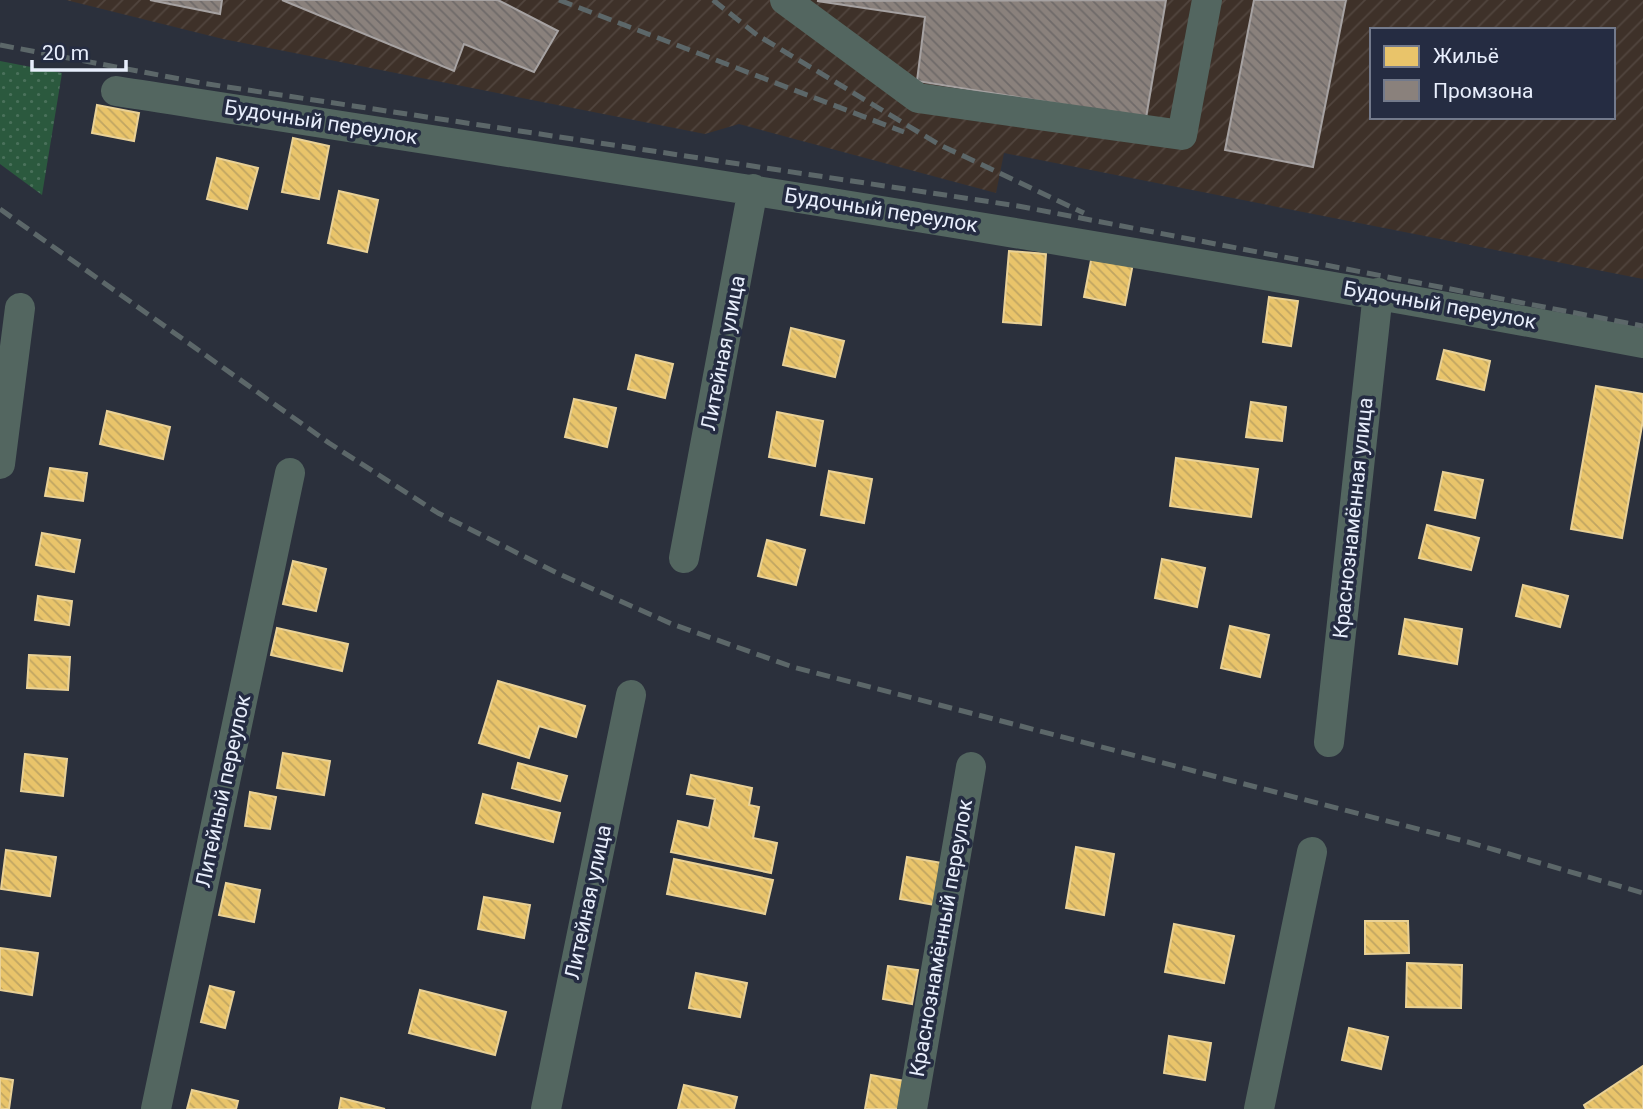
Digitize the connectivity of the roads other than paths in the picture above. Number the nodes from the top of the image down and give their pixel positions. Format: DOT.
graph roads {
  1 [pos="785,0"];
  2 [pos="1206,0"];
  3 [pos="116,91"];
  4 [pos="754,189"];
  5 [pos="1378,293"];
  6 [pos="20,308"];
  7 [pos="1643,343"];
  8 [pos="0,464"];
  9 [pos="290,473"];
  10 [pos="684,558"];
  11 [pos="631,695"];
  12 [pos="1329,742"];
  13 [pos="971,767"];
  14 [pos="1312,852"];
  15 [pos="156,1109"];
  16 [pos="546,1109"];
  17 [pos="912,1109"];
  18 [pos="1259,1109"];
  1 -- 2 [label="street"];
  3 -- 4 [label="street, Будочный переулок"];
  4 -- 5 [label="street, Будочный переулок"];
  4 -- 10 [label="street, Литейная улица"];
  5 -- 7 [label="street, Будочный переулок"];
  5 -- 12 [label="street, Краснознамённая улица"];
  6 -- 8 [label="street"];
  9 -- 15 [label="street, Литейный переулок"];
  11 -- 16 [label="street, Литейная улица"];
  13 -- 17 [label="street, Краснознамённый переулок"];
  14 -- 18 [label="street"];
}
